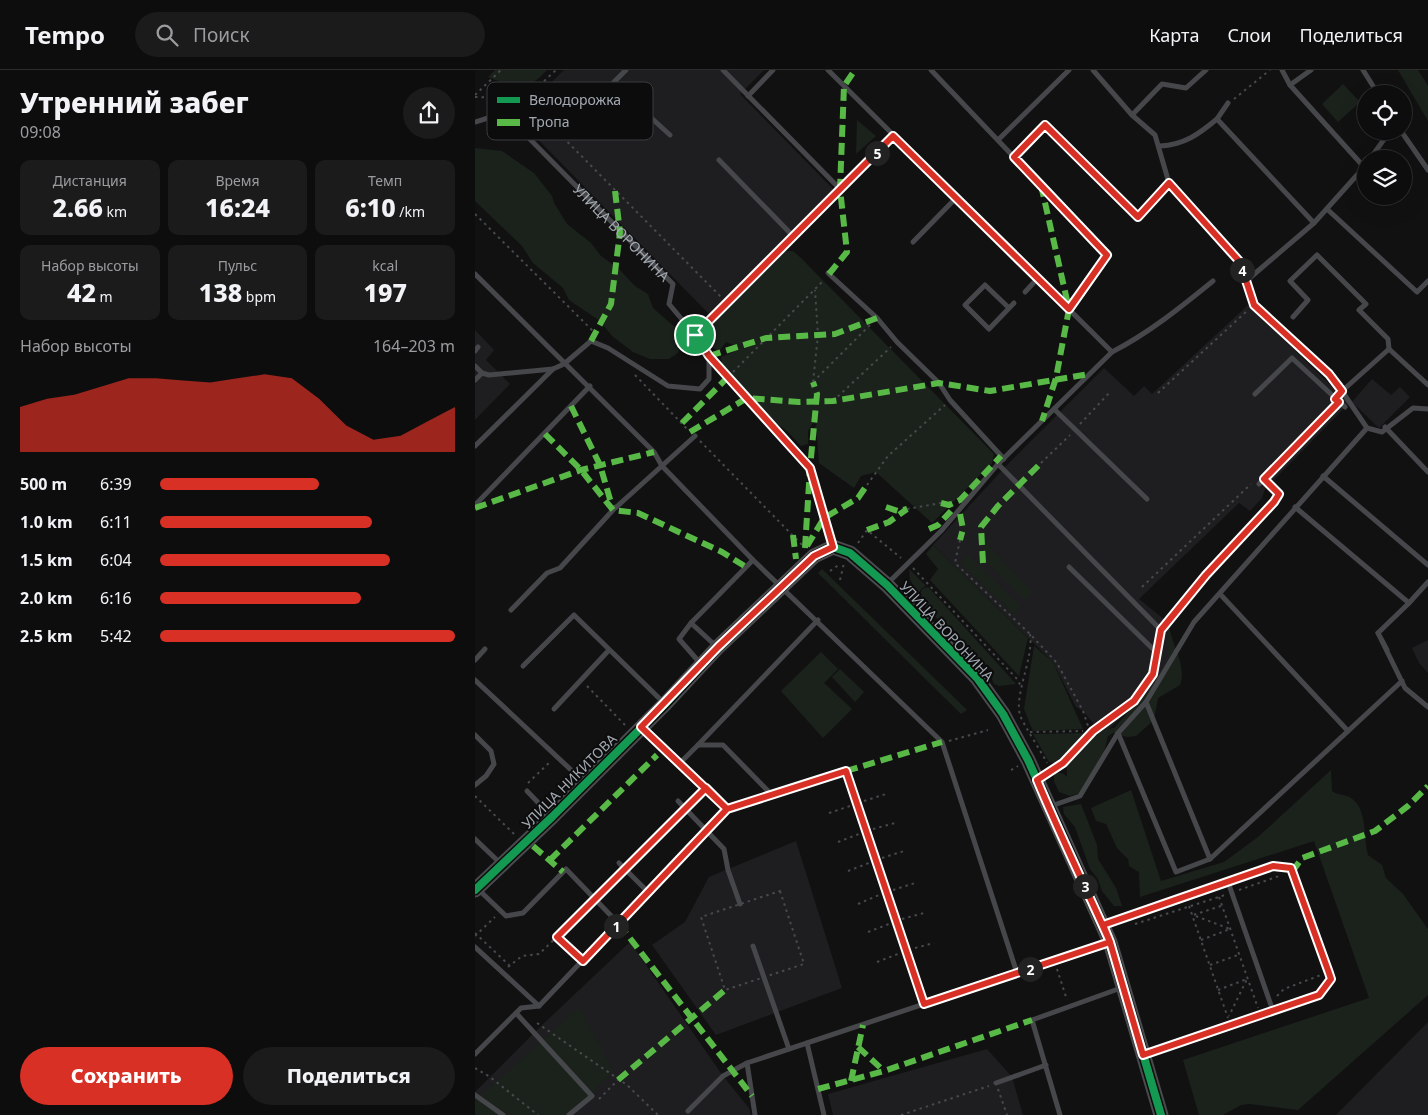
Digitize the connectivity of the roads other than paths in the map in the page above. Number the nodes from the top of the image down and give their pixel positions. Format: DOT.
graph roads {
  1 [pos="626,70"];
  2 [pos="723,70"];
  3 [pos="773,70"];
  4 [pos="828,70"];
  5 [pos="931,70"];
  6 [pos="1069,70"];
  7 [pos="1095,70"];
  8 [pos="1206,70"];
  9 [pos="1282,70"];
  10 [pos="1311,70"];
  11 [pos="1363,70"];
  12 [pos="614,82"];
  13 [pos="1290,85"];
  14 [pos="1372,85"];
  15 [pos="748,96"];
  16 [pos="1228,103"];
  17 [pos="1132,115"];
  18 [pos="487,118"];
  19 [pos="1217,119"];
  20 [pos="653,120"];
  21 [pos="475,122"];
  22 [pos="670,136"];
  23 [pos="893,136"];
  24 [pos="531,140"];
  25 [pos="998,140"];
  26 [pos="1407,140"];
  27 [pos="1160,146"];
  28 [pos="1014,157"];
  29 [pos="1357,157"];
  30 [pos="719,160"];
  31 [pos="1428,170"];
  32 [pos="1357,175"];
  33 [pos="1169,183"];
  34 [pos="840,190"];
  35 [pos="956,198"];
  36 [pos="1327,209"];
  37 [pos="1314,223"];
  38 [pos="793,236"];
  39 [pos="913,242"];
  40 [pos="475,274"];
  41 [pos="828,274"];
  42 [pos="1038,278"];
  43 [pos="1213,281"];
  44 [pos="1245,282"];
  45 [pos="1428,282"];
  46 [pos="1025,292"];
  47 [pos="1014,303"];
  48 [pos="1009,308"];
  49 [pos="1069,309"];
  50 [pos="1293,317"];
  51 [pos="695,335"];
  52 [pos="1389,349"];
  53 [pos="1112,352"];
  54 [pos="709,356"];
  55 [pos="564,364"];
  56 [pos="475,366"];
  57 [pos="553,368"];
  58 [pos="482,373"];
  59 [pos="475,380"];
  60 [pos="1427,382"];
  61 [pos="590,386"];
  62 [pos="1342,391"];
  63 [pos="1255,394"];
  64 [pos="1339,402"];
  65 [pos="1345,408"];
  66 [pos="1054,409"];
  67 [pos="1428,409"];
  68 [pos="1385,427"];
  69 [pos="1367,428"];
  70 [pos="695,436"];
  71 [pos="475,446"];
  72 [pos="1004,459"];
  73 [pos="999,464"];
  74 [pos="662,466"];
  75 [pos="1428,472"];
  76 [pos="1323,476"];
  77 [pos="1259,484"];
  78 [pos="1147,499"];
  79 [pos="475,505"];
  80 [pos="1295,507"];
  81 [pos="833,547"];
  82 [pos="753,560"];
  83 [pos="1428,565"];
  84 [pos="1069,567"];
  85 [pos="1428,582"];
  86 [pos="887,585"];
  87 [pos="783,588"];
  88 [pos="1220,594"];
  89 [pos="1409,603"];
  90 [pos="511,610"];
  91 [pos="818,620"];
  92 [pos="691,623"];
  93 [pos="718,647"];
  94 [pos="485,649"];
  95 [pos="609,650"];
  96 [pos="1157,653"];
  97 [pos="475,660"];
  98 [pos="702,664"];
  99 [pos="523,666"];
  100 [pos="475,680"];
  101 [pos="1402,681"];
  102 [pos="1146,702"];
  103 [pos="665,704"];
  104 [pos="1428,707"];
  105 [pos="554,709"];
  106 [pos="641,727"];
  107 [pos="1348,731"];
  108 [pos="1118,733"];
  109 [pos="475,735"];
  110 [pos="698,745"];
  111 [pos="679,764"];
  112 [pos="1037,780"];
  113 [pos="585,784"];
  114 [pos="475,785"];
  115 [pos="527,791"];
  116 [pos="772,795"];
  117 [pos="678,801"];
  118 [pos="1048,807"];
  119 [pos="727,809"];
  120 [pos="552,817"];
  121 [pos="707,830"];
  122 [pos="475,839"];
  123 [pos="1210,859"];
  124 [pos="619,863"];
  125 [pos="501,864"];
  126 [pos="1228,882"];
  127 [pos="476,889"];
  128 [pos="649,893"];
  129 [pos="740,904"];
  130 [pos="619,924"];
  131 [pos="1103,925"];
  132 [pos="1110,942"];
  133 [pos="753,946"];
  134 [pos="475,947"];
  135 [pos="1017,973"];
  136 [pos="1124,987"];
  137 [pos="924,1004"];
  138 [pos="539,1006"];
  139 [pos="1273,1011"];
  140 [pos="516,1013"];
  141 [pos="807,1043"];
  142 [pos="789,1049"];
  143 [pos="475,1054"];
  144 [pos="1143,1055"];
  145 [pos="747,1063"];
  146 [pos="1046,1065"];
  147 [pos="996,1083"];
  148 [pos="475,1095"];
  149 [pos="687,1111"];
  150 [pos="503,1115"];
  151 [pos="569,1115"];
  152 [pos="755,1115"];
  153 [pos="824,1115"];
  154 [pos="1060,1115"];
  155 [pos="1161,1115"];
  1 -- 12 [label="lane"];
  2 -- 15 [label="lane"];
  3 -- 15 [label="lane"];
  4 -- 23 [label="lane"];
  5 -- 25 [label="lane"];
  6 -- 25 [label="lane"];
  7 -- 17 [label="lane"];
  8 -- 17 [label="lane"];
  9 -- 13 [label="lane"];
  10 -- 13 [label="lane"];
  11 -- 14 [label="lane"];
  13 -- 29 [label="lane"];
  15 -- 34 [label="lane"];
  16 -- 19 [label="lane"];
  17 -- 27 [label="lane"];
  18 -- 21 [label="lane, УЛИЦА ВОРОНИНА"];
  19 -- 27 [label="lane"];
  19 -- 37 [label="lane"];
  20 -- 22 [label="lane"];
  23 -- 34 [label="lane"];
  23 -- 35 [label="lane"];
  24 -- 51 [label="lane, УЛИЦА ВОРОНИНА"];
  25 -- 28 [label="lane"];
  26 -- 31 [label="lane"];
  27 -- 33 [label="lane"];
  28 -- 33 [label="lane"];
  28 -- 49 [label="lane"];
  30 -- 38 [label="lane"];
  32 -- 36 [label="lane"];
  33 -- 44 [label="lane"];
  34 -- 38 [label="lane"];
  35 -- 39 [label="lane"];
  35 -- 42 [label="lane"];
  36 -- 37 [label="lane"];
  36 -- 45 [label="lane"];
  37 -- 44 [label="lane"];
  38 -- 51 [label="lane"];
  40 -- 55 [label="lane"];
  41 -- 72 [label="lane"];
  42 -- 46 [label="lane"];
  42 -- 49 [label="lane"];
  43 -- 53 [label="lane"];
  44 -- 62 [label="lane"];
  47 -- 48 [label="lane"];
  48 -- 48 [label="lane"];
  49 -- 53 [label="lane"];
  50 -- 52 [label="lane"];
  51 -- 54 [label="lane, УЛИЦА ВОРОНИНА"];
  52 -- 60 [label="lane"];
  52 -- 62 [label="lane"];
  53 -- 66 [label="lane"];
  54 -- 55 [label="lane"];
  54 -- 81 [label="lane, УЛИЦА ВОРОНИНА"];
  55 -- 57 [label="lane"];
  55 -- 61 [label="lane"];
  56 -- 58 [label="lane"];
  57 -- 58 [label="lane"];
  57 -- 71 [label="lane"];
  58 -- 59 [label="lane"];
  61 -- 74 [label="lane"];
  61 -- 79 [label="lane"];
  62 -- 69 [label="lane"];
  63 -- 64 [label="lane"];
  64 -- 65 [label="lane"];
  64 -- 77 [label="lane"];
  66 -- 72 [label="lane"];
  66 -- 78 [label="lane"];
  67 -- 68 [label="lane"];
  68 -- 69 [label="lane"];
  68 -- 75 [label="lane"];
  69 -- 76 [label="lane"];
  70 -- 74 [label="lane"];
  72 -- 73 [label="lane"];
  73 -- 86 [label="lane"];
  73 -- 96 [label="lane"];
  74 -- 82 [label="lane"];
  74 -- 90 [label="lane"];
  76 -- 80 [label="lane"];
  76 -- 83 [label="lane"];
  80 -- 88 [label="lane"];
  80 -- 89 [label="lane"];
  81 -- 86 [label="street, УЛИЦА ВОРОНИНА"];
  81 -- 87 [label="street, УЛИЦА НИКИТОВА"];
  82 -- 87 [label="lane"];
  82 -- 92 [label="lane"];
  84 -- 96 [label="lane"];
  85 -- 89 [label="lane"];
  86 -- 112 [label="street, УЛИЦА ВОРОНИНА"];
  87 -- 91 [label="lane"];
  87 -- 93 [label="street, УЛИЦА НИКИТОВА"];
  88 -- 102 [label="lane"];
  88 -- 107 [label="lane"];
  89 -- 101 [label="lane"];
  91 -- 110 [label="lane"];
  91 -- 135 [label="lane"];
  92 -- 93 [label="lane"];
  92 -- 98 [label="lane"];
  93 -- 98 [label="street, УЛИЦА НИКИТОВА"];
  94 -- 97 [label="lane"];
  95 -- 99 [label="lane"];
  95 -- 103 [label="lane"];
  95 -- 105 [label="lane"];
  96 -- 112 [label="lane"];
  98 -- 103 [label="street, УЛИЦА НИКИТОВА"];
  100 -- 113 [label="lane"];
  101 -- 104 [label="lane"];
  101 -- 107 [label="lane"];
  102 -- 108 [label="lane"];
  102 -- 123 [label="lane"];
  103 -- 106 [label="street, УЛИЦА НИКИТОВА"];
  106 -- 111 [label="lane"];
  106 -- 113 [label="street, УЛИЦА НИКИТОВА"];
  107 -- 123 [label="lane"];
  108 -- 118 [label="lane"];
  108 -- 123 [label="lane"];
  109 -- 114 [label="lane"];
  110 -- 111 [label="lane"];
  110 -- 116 [label="lane"];
  111 -- 119 [label="lane"];
  112 -- 118 [label="street, УЛИЦА ВОРОНИНА"];
  113 -- 120 [label="street, УЛИЦА НИКИТОВА"];
  115 -- 120 [label="lane"];
  116 -- 119 [label="lane"];
  116 -- 137 [label="lane"];
  117 -- 121 [label="lane"];
  118 -- 131 [label="street, УЛИЦА ВОРОНИНА"];
  119 -- 121 [label="lane"];
  120 -- 125 [label="street, УЛИЦА НИКИТОВА"];
  121 -- 128 [label="lane"];
  121 -- 129 [label="lane"];
  122 -- 125 [label="lane"];
  124 -- 128 [label="lane"];
  125 -- 127 [label="street, УЛИЦА НИКИТОВА"];
  126 -- 131 [label="lane"];
  126 -- 139 [label="lane"];
  126 -- 139 [label="lane"];
  127 -- 130 [label="lane"];
  128 -- 130 [label="lane"];
  130 -- 138 [label="lane"];
  131 -- 132 [label="street, УЛИЦА ВОРОНИНА"];
  132 -- 135 [label="lane"];
  132 -- 136 [label="street, УЛИЦА ВОРОНИНА"];
  133 -- 142 [label="lane"];
  134 -- 138 [label="lane"];
  135 -- 137 [label="lane"];
  136 -- 144 [label="street, УЛИЦА ВОРОНИНА"];
  136 -- 146 [label="lane"];
  137 -- 141 [label="lane"];
  138 -- 140 [label="lane"];
  139 -- 144 [label="lane"];
  140 -- 143 [label="lane"];
  140 -- 151 [label="lane"];
  141 -- 142 [label="lane"];
  141 -- 153 [label="lane"];
  142 -- 145 [label="lane"];
  144 -- 155 [label="street, УЛИЦА ВОРОНИНА"];
  145 -- 149 [label="lane"];
  145 -- 152 [label="lane"];
  146 -- 147 [label="lane"];
  146 -- 154 [label="lane"];
  148 -- 150 [label="lane"];
}
